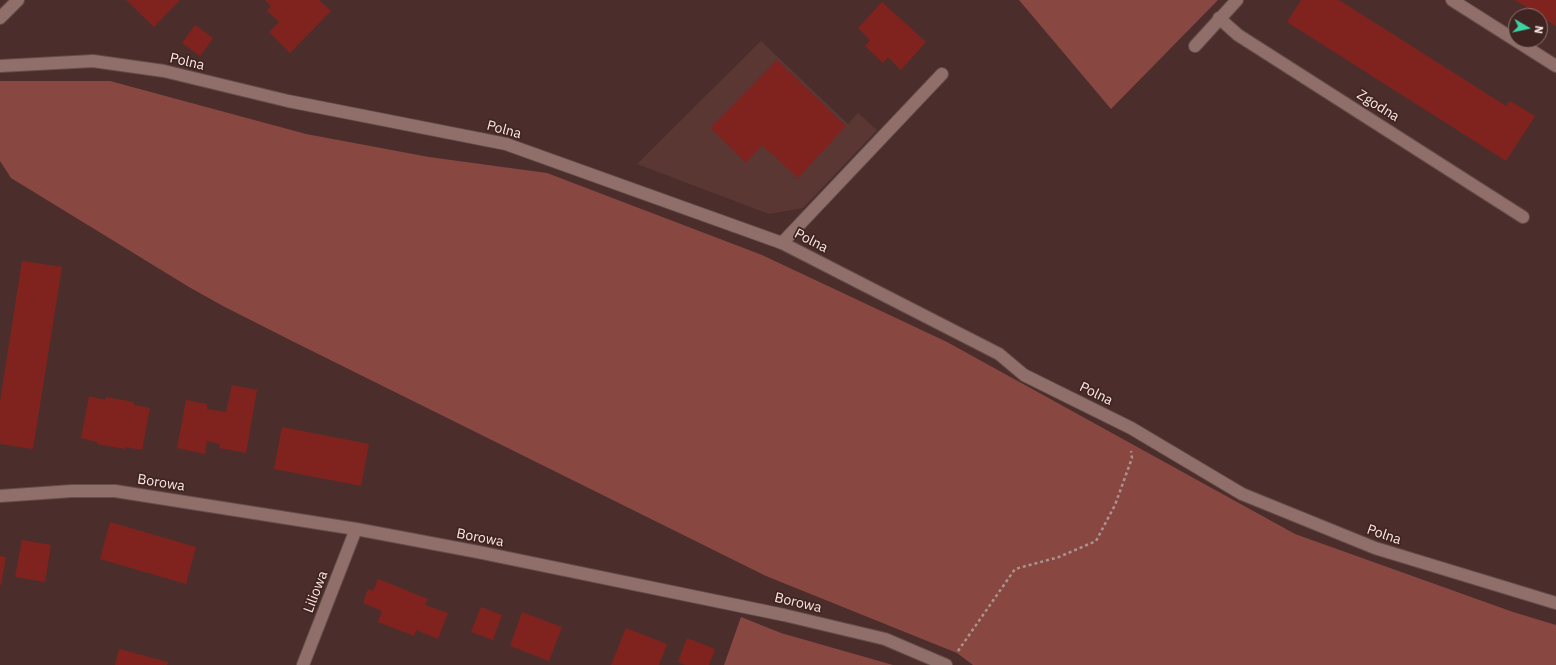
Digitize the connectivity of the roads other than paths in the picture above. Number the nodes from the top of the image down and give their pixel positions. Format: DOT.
graph roads {
  1 [pos="18,0"];
  2 [pos="1236,0"];
  3 [pos="1452,0"];
  4 [pos="0,18"];
  5 [pos="1219,18"];
  6 [pos="1195,46"];
  7 [pos="0,66"];
  8 [pos="1556,66"];
  9 [pos="942,74"];
  10 [pos="1523,216"];
  11 [pos="782,243"];
  12 [pos="0,496"];
  13 [pos="356,529"];
  14 [pos="1556,603"];
  15 [pos="303,665"];
  16 [pos="946,665"];
  1 -- 4 [label="street"];
  2 -- 5 [label="street"];
  3 -- 8 [label="street"];
  5 -- 6 [label="street"];
  5 -- 10 [label="street, Zgodna"];
  7 -- 11 [label="street, Polna"];
  9 -- 11 [label="street"];
  11 -- 14 [label="street, Polna"];
  12 -- 13 [label="street, Borowa"];
  13 -- 15 [label="street, Liliowa"];
  13 -- 16 [label="street, Borowa"];
}
